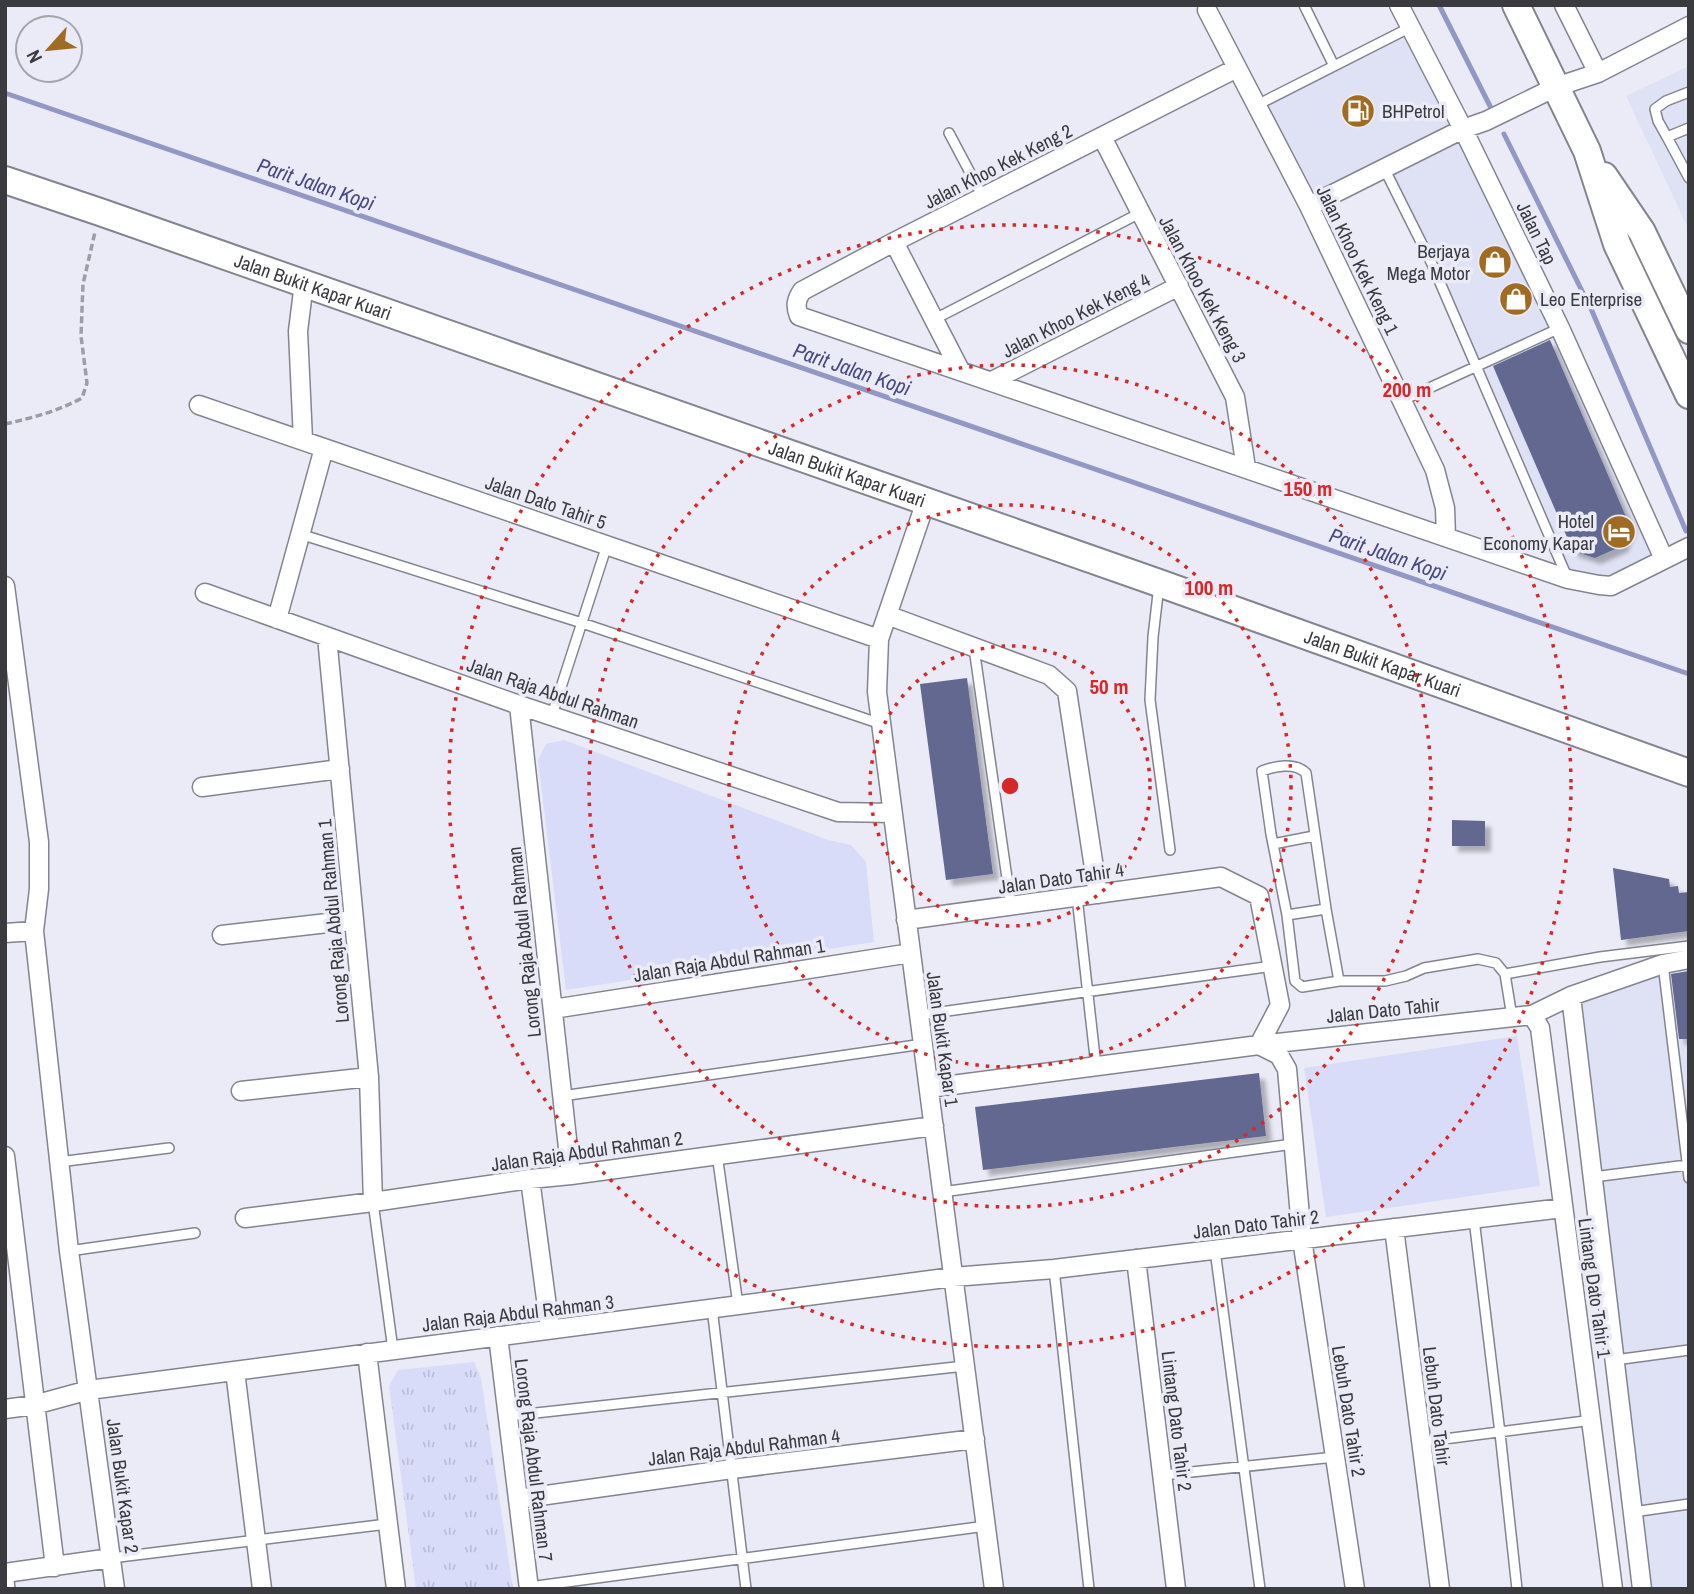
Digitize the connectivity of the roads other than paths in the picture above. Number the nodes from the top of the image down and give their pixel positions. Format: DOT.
graph roads {
  1 [pos="1304,5"];
  2 [pos="1399,5"];
  3 [pos="1517,5"];
  4 [pos="1564,5"];
  5 [pos="1207,10"];
  6 [pos="1689,26"];
  7 [pos="1410,27"];
  8 [pos="1334,66"];
  9 [pos="1237,68"];
  10 [pos="1598,72"];
  11 [pos="1556,87"];
  12 [pos="1689,92"];
  13 [pos="1257,105"];
  14 [pos="1689,128"];
  15 [pos="1463,129"];
  16 [pos="949,132"];
  17 [pos="1102,137"];
  18 [pos="1667,137"];
  19 [pos="1587,151"];
  20 [pos="1384,167"];
  21 [pos="1689,178"];
  22 [pos="5,180"];
  23 [pos="983,197"];
  24 [pos="1309,206"];
  25 [pos="1140,213"];
  26 [pos="894,242"];
  27 [pos="304,283"];
  28 [pos="1178,286"];
  29 [pos="933,320"];
  30 [pos="1560,328"];
  31 [pos="1689,330"];
  32 [pos="1476,366"];
  33 [pos="960,370"];
  34 [pos="992,381"];
  35 [pos="1689,395"];
  36 [pos="1403,400"];
  37 [pos="199,405"];
  38 [pos="303,440"];
  39 [pos="324,448"];
  40 [pos="1246,468"];
  41 [pos="926,501"];
  42 [pos="300,534"];
  43 [pos="1446,537"];
  44 [pos="607,545"];
  45 [pos="1686,548"];
  46 [pos="1664,559"];
  47 [pos="1567,579"];
  48 [pos="1159,583"];
  49 [pos="5,586"];
  50 [pos="205,593"];
  51 [pos="887,615"];
  52 [pos="277,619"];
  53 [pos="582,623"];
  54 [pos="327,637"];
  55 [pos="879,639"];
  56 [pos="974,647"];
  57 [pos="519,705"];
  58 [pos="552,715"];
  59 [pos="881,723"];
  60 [pos="340,769"];
  61 [pos="1689,773"];
  62 [pos="202,787"];
  63 [pos="892,813"];
  64 [pos="1314,836"];
  65 [pos="1273,844"];
  66 [pos="1171,850"];
  67 [pos="1098,894"];
  68 [pos="1077,897"];
  69 [pos="1011,906"];
  70 [pos="1326,909"];
  71 [pos="1287,915"];
  72 [pos="354,920"];
  73 [pos="906,920"];
  74 [pos="34,931"];
  75 [pos="5,933"];
  76 [pos="222,935"];
  77 [pos="1689,946"];
  78 [pos="911,953"];
  79 [pos="1689,959"];
  80 [pos="1663,964"];
  81 [pos="1273,966"];
  82 [pos="1506,974"];
  83 [pos="1339,981"];
  84 [pos="1088,992"];
  85 [pos="1571,996"];
  86 [pos="553,1009"];
  87 [pos="919,1015"];
  88 [pos="1532,1015"];
  89 [pos="1512,1017"];
  90 [pos="923,1044"];
  91 [pos="1259,1045"];
  92 [pos="1096,1066"];
  93 [pos="369,1077"];
  94 [pos="929,1088"];
  95 [pos="241,1091"];
  96 [pos="562,1096"];
  97 [pos="934,1126"];
  98 [pos="1293,1144"];
  99 [pos="169,1147"];
  100 [pos="717,1154"];
  101 [pos="5,1156"];
  102 [pos="59,1162"];
  103 [pos="1687,1165"];
  104 [pos="571,1175"];
  105 [pos="6,1176"];
  106 [pos="1593,1177"];
  107 [pos="1689,1178"];
  108 [pos="530,1179"];
  109 [pos="942,1192"];
  110 [pos="373,1202"];
  111 [pos="1563,1208"];
  112 [pos="245,1219"];
  113 [pos="1474,1219"];
  114 [pos="1394,1228"];
  115 [pos="195,1233"];
  116 [pos="1302,1239"];
  117 [pos="1215,1250"];
  118 [pos="69,1251"];
  119 [pos="1136,1259"];
  120 [pos="1054,1269"];
  121 [pos="953,1277"];
  122 [pos="738,1305"];
  123 [pos="712,1308"];
  124 [pos="550,1329"];
  125 [pos="498,1336"];
  126 [pos="393,1350"];
  127 [pos="1689,1350"];
  128 [pos="368,1353"];
  129 [pos="1615,1360"];
  130 [pos="965,1366"];
  131 [pos="235,1371"];
  132 [pos="89,1390"];
  133 [pos="722,1392"];
  134 [pos="34,1405"];
  135 [pos="5,1409"];
  136 [pos="508,1416"];
  137 [pos="1593,1420"];
  138 [pos="1500,1433"];
  139 [pos="975,1439"];
  140 [pos="1421,1442"];
  141 [pos="1335,1457"];
  142 [pos="1244,1466"];
  143 [pos="732,1469"];
  144 [pos="1163,1475"];
  145 [pos="518,1499"];
  146 [pos="1689,1504"];
  147 [pos="1633,1511"];
  148 [pos="387,1524"];
  149 [pos="986,1525"];
  150 [pos="256,1540"];
  151 [pos="111,1558"];
  152 [pos="742,1558"];
  153 [pos="55,1567"];
  154 [pos="8,1578"];
  155 [pos="529,1588"];
  156 [pos="115,1589"];
  157 [pos="262,1589"];
  158 [pos="396,1589"];
  159 [pos="746,1589"];
  160 [pos="994,1589"];
  161 [pos="1089,1589"];
  162 [pos="1176,1589"];
  163 [pos="1260,1589"];
  164 [pos="1355,1589"];
  165 [pos="1440,1589"];
  166 [pos="1517,1589"];
  167 [pos="1614,1589"];
  168 [pos="1642,1589"];
  1 -- 8 [label="lane"];
  2 -- 7 [label="street, Jalan Tap"];
  3 -- 11 [label="street"];
  4 -- 10 [label="street"];
  5 -- 9 [label="street, Jalan Khoo Kek Keng 1"];
  6 -- 10 [label="street"];
  7 -- 8 [label="lane"];
  7 -- 15 [label="street, Jalan Tap"];
  8 -- 13 [label="lane"];
  9 -- 13 [label="street, Jalan Khoo Kek Keng 1"];
  9 -- 17 [label="street, Jalan Khoo Kek Keng 2"];
  10 -- 11 [label="street"];
  11 -- 15 [label="street"];
  11 -- 19 [label="street"];
  12 -- 18 [label="lane"];
  13 -- 24 [label="street, Jalan Khoo Kek Keng 1"];
  14 -- 18 [label="lane"];
  15 -- 20 [label="street"];
  15 -- 30 [label="street, Jalan Tap"];
  16 -- 23 [label="lane"];
  17 -- 23 [label="street, Jalan Khoo Kek Keng 2"];
  17 -- 25 [label="street, Jalan Khoo Kek Keng 3"];
  18 -- 21 [label="lane"];
  19 -- 31 [label="street"];
  19 -- 35 [label="street"];
  20 -- 24 [label="street"];
  20 -- 32 [label="lane"];
  22 -- 27 [label="street, Jalan Bukit Kapar Kuari"];
  23 -- 26 [label="street, Jalan Khoo Kek Keng 2"];
  24 -- 36 [label="street, Jalan Khoo Kek Keng 1"];
  25 -- 28 [label="street, Jalan Khoo Kek Keng 3"];
  25 -- 29 [label="lane"];
  26 -- 29 [label="street"];
  26 -- 33 [label="street, Jalan Khoo Kek Keng 2"];
  27 -- 38 [label="street"];
  27 -- 41 [label="street, Jalan Bukit Kapar Kuari"];
  28 -- 34 [label="street, Jalan Khoo Kek Keng 4"];
  28 -- 40 [label="street, Jalan Khoo Kek Keng 3"];
  29 -- 33 [label="street"];
  30 -- 32 [label="lane"];
  30 -- 46 [label="street, Jalan Tap"];
  32 -- 36 [label="lane"];
  32 -- 47 [label="lane"];
  33 -- 34 [label="street"];
  34 -- 40 [label="street"];
  36 -- 43 [label="street, Jalan Khoo Kek Keng 1"];
  37 -- 38 [label="street, Jalan Dato Tahir 5"];
  38 -- 39 [label="street, Jalan Dato Tahir 5"];
  39 -- 42 [label="street"];
  39 -- 44 [label="street, Jalan Dato Tahir 5"];
  40 -- 43 [label="street"];
  41 -- 48 [label="street, Jalan Bukit Kapar Kuari"];
  41 -- 51 [label="street, Jalan Bukit Kapar 1"];
  42 -- 52 [label="street"];
  42 -- 53 [label="lane"];
  43 -- 47 [label="street"];
  44 -- 53 [label="lane"];
  44 -- 55 [label="street, Jalan Dato Tahir 5"];
  45 -- 46 [label="street"];
  46 -- 47 [label="street"];
  48 -- 61 [label="street, Jalan Bukit Kapar Kuari"];
  48 -- 66 [label="lane"];
  49 -- 74 [label="street, Jalan Bukit Kapar 2"];
  50 -- 52 [label="street, Jalan Raja Abdul Rahman"];
  51 -- 55 [label="street, Jalan Bukit Kapar 1"];
  51 -- 56 [label="street"];
  52 -- 54 [label="street, Jalan Raja Abdul Rahman"];
  53 -- 58 [label="lane"];
  53 -- 59 [label="lane"];
  54 -- 57 [label="street, Jalan Raja Abdul Rahman"];
  54 -- 60 [label="street, Lorong Raja Abdul Rahman 1"];
  55 -- 59 [label="street, Jalan Bukit Kapar 1"];
  56 -- 67 [label="street"];
  56 -- 69 [label="lane"];
  57 -- 58 [label="street, Jalan Raja Abdul Rahman"];
  57 -- 86 [label="street, Lorong Raja Abdul Rahman"];
  58 -- 63 [label="street, Jalan Raja Abdul Rahman"];
  59 -- 63 [label="street, Jalan Bukit Kapar 1"];
  60 -- 62 [label="street"];
  60 -- 72 [label="street, Lorong Raja Abdul Rahman 1"];
  63 -- 73 [label="street, Jalan Bukit Kapar 1"];
  64 -- 65 [label="lane"];
  64 -- 65 [label="lane"];
  64 -- 70 [label="lane"];
  65 -- 71 [label="lane"];
  67 -- 68 [label="street, Jalan Dato Tahir 4"];
  67 -- 81 [label="street, Jalan Dato Tahir 4"];
  68 -- 69 [label="street, Jalan Dato Tahir 4"];
  68 -- 84 [label="lane"];
  69 -- 73 [label="street, Jalan Dato Tahir 4"];
  70 -- 71 [label="lane"];
  70 -- 83 [label="lane"];
  71 -- 83 [label="lane"];
  72 -- 76 [label="street"];
  72 -- 93 [label="street, Lorong Raja Abdul Rahman 1"];
  73 -- 78 [label="street, Jalan Bukit Kapar 1"];
  74 -- 75 [label="street"];
  74 -- 102 [label="street, Jalan Bukit Kapar 2"];
  77 -- 82 [label="lane"];
  78 -- 86 [label="street, Jalan Raja Abdul Rahman 1"];
  78 -- 87 [label="street, Jalan Bukit Kapar 1"];
  79 -- 80 [label="street"];
  80 -- 85 [label="street"];
  80 -- 103 [label="lane"];
  81 -- 84 [label="lane"];
  81 -- 91 [label="street"];
  82 -- 83 [label="lane"];
  82 -- 89 [label="lane"];
  84 -- 87 [label="lane"];
  84 -- 92 [label="lane"];
  85 -- 88 [label="street"];
  85 -- 106 [label="street"];
  86 -- 96 [label="street, Lorong Raja Abdul Rahman"];
  87 -- 90 [label="street, Jalan Bukit Kapar 1"];
  88 -- 89 [label="street"];
  88 -- 111 [label="street, Lintang Dato Tahir 1"];
  89 -- 91 [label="street, Jalan Dato Tahir"];
  90 -- 94 [label="street, Jalan Bukit Kapar 1"];
  90 -- 96 [label="lane"];
  91 -- 92 [label="street, Jalan Dato Tahir"];
  91 -- 98 [label="street, Lebuh Dato Tahir 2"];
  92 -- 94 [label="street, Jalan Dato Tahir"];
  93 -- 95 [label="street"];
  93 -- 110 [label="street, Lorong Raja Abdul Rahman 1"];
  94 -- 97 [label="street, Jalan Bukit Kapar 1"];
  96 -- 104 [label="street, Lorong Raja Abdul Rahman"];
  97 -- 100 [label="street, Jalan Raja Abdul Rahman 2"];
  97 -- 109 [label="street, Jalan Bukit Kapar 1"];
  98 -- 109 [label="lane"];
  98 -- 116 [label="street, Lebuh Dato Tahir 2"];
  99 -- 102 [label="lane"];
  100 -- 104 [label="street, Jalan Raja Abdul Rahman 2"];
  100 -- 122 [label="lane"];
  101 -- 105 [label="street"];
  102 -- 118 [label="street, Jalan Bukit Kapar 2"];
  103 -- 106 [label="lane"];
  103 -- 107 [label="lane"];
  104 -- 108 [label="street, Jalan Raja Abdul Rahman 2"];
  105 -- 134 [label="street"];
  106 -- 129 [label="street"];
  108 -- 110 [label="street, Jalan Raja Abdul Rahman 2"];
  108 -- 124 [label="street"];
  109 -- 121 [label="street, Jalan Bukit Kapar 1"];
  110 -- 112 [label="street, Jalan Raja Abdul Rahman 2"];
  110 -- 126 [label="lane"];
  111 -- 113 [label="street, Jalan Dato Tahir 2"];
  111 -- 137 [label="street, Lintang Dato Tahir 1"];
  113 -- 114 [label="street, Jalan Dato Tahir 2"];
  113 -- 138 [label="lane"];
  114 -- 116 [label="street, Jalan Dato Tahir 2"];
  114 -- 140 [label="street, Lebuh Dato Tahir"];
  115 -- 118 [label="lane"];
  116 -- 117 [label="street, Jalan Dato Tahir 2"];
  116 -- 141 [label="street, Lebuh Dato Tahir 2"];
  117 -- 119 [label="street, Jalan Dato Tahir 2"];
  117 -- 142 [label="lane"];
  118 -- 132 [label="street, Jalan Bukit Kapar 2"];
  119 -- 120 [label="street, Jalan Dato Tahir 2"];
  119 -- 144 [label="street, Lintang Dato Tahir 2"];
  120 -- 121 [label="street, Jalan Dato Tahir 2"];
  120 -- 161 [label="lane"];
  121 -- 122 [label="street, Jalan Raja Abdul Rahman 3"];
  121 -- 130 [label="street, Jalan Bukit Kapar 1"];
  122 -- 123 [label="street, Jalan Raja Abdul Rahman 3"];
  123 -- 124 [label="street, Jalan Raja Abdul Rahman 3"];
  123 -- 133 [label="lane"];
  124 -- 125 [label="street, Jalan Raja Abdul Rahman 3"];
  125 -- 126 [label="street, Jalan Raja Abdul Rahman 3"];
  125 -- 136 [label="street, Lorong Raja Abdul Rahman 7"];
  126 -- 128 [label="street, Jalan Raja Abdul Rahman 3"];
  127 -- 129 [label="lane"];
  128 -- 131 [label="street, Jalan Raja Abdul Rahman 3"];
  128 -- 148 [label="street"];
  129 -- 147 [label="street"];
  130 -- 133 [label="lane"];
  130 -- 139 [label="street, Jalan Bukit Kapar 1"];
  131 -- 132 [label="street, Jalan Raja Abdul Rahman 3"];
  131 -- 150 [label="street"];
  132 -- 134 [label="street, Jalan Raja Abdul Rahman 3"];
  132 -- 151 [label="street, Jalan Bukit Kapar 2"];
  133 -- 136 [label="lane"];
  133 -- 143 [label="lane"];
  134 -- 135 [label="street, Jalan Raja Abdul Rahman 3"];
  134 -- 153 [label="street"];
  136 -- 145 [label="street, Lorong Raja Abdul Rahman 7"];
  137 -- 138 [label="lane"];
  137 -- 167 [label="street, Lintang Dato Tahir 1"];
  138 -- 140 [label="lane"];
  138 -- 166 [label="lane"];
  139 -- 143 [label="street, Jalan Raja Abdul Rahman 4"];
  139 -- 149 [label="street, Jalan Bukit Kapar 1"];
  140 -- 165 [label="street, Lebuh Dato Tahir"];
  141 -- 142 [label="lane"];
  141 -- 164 [label="street, Lebuh Dato Tahir 2"];
  142 -- 144 [label="lane"];
  142 -- 163 [label="lane"];
  143 -- 145 [label="street, Jalan Raja Abdul Rahman 4"];
  143 -- 152 [label="lane"];
  144 -- 162 [label="street, Lintang Dato Tahir 2"];
  145 -- 155 [label="street, Lorong Raja Abdul Rahman 7"];
  146 -- 147 [label="lane"];
  147 -- 168 [label="street"];
  148 -- 150 [label="lane"];
  148 -- 158 [label="street"];
  149 -- 152 [label="lane"];
  149 -- 160 [label="street, Jalan Bukit Kapar 1"];
  150 -- 151 [label="lane"];
  150 -- 157 [label="street"];
  151 -- 153 [label="street"];
  151 -- 156 [label="street, Jalan Bukit Kapar 2"];
  152 -- 155 [label="lane"];
  152 -- 159 [label="lane"];
  153 -- 154 [label="street"];
}
